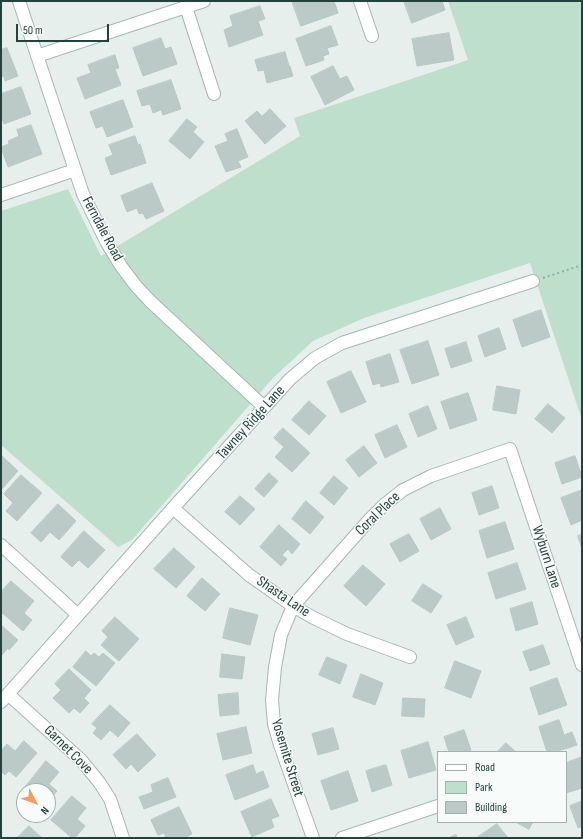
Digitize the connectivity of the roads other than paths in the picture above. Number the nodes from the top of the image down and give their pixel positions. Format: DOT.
graph roads {
  1 [pos="19,1"];
  2 [pos="204,1"];
  3 [pos="360,1"];
  4 [pos="186,7"];
  5 [pos="372,36"];
  6 [pos="37,56"];
  7 [pos="214,94"];
  8 [pos="75,170"];
  9 [pos="1,195"];
  10 [pos="533,281"];
  11 [pos="264,407"];
  12 [pos="510,449"];
  13 [pos="173,508"];
  14 [pos="1,546"];
  15 [pos="293,606"];
  16 [pos="78,615"];
  17 [pos="410,657"];
  18 [pos="582,665"];
  19 [pos="5,698"];
  20 [pos="437,806"];
  21 [pos="123,838"];
  22 [pos="313,838"];
  23 [pos="342,838"];
  1 -- 6 [label="street, Ferndale Road"];
  2 -- 4 [label="street"];
  3 -- 5 [label="street"];
  4 -- 6 [label="street"];
  4 -- 7 [label="street"];
  6 -- 8 [label="street, Ferndale Road"];
  8 -- 9 [label="street"];
  8 -- 11 [label="street, Ferndale Road"];
  10 -- 11 [label="street, Tawney Ridge Lane"];
  11 -- 13 [label="street, Tawney Ridge Lane"];
  12 -- 15 [label="street, Coral Place"];
  12 -- 18 [label="street, Wyburn Lane"];
  13 -- 15 [label="street, Shasta Lane"];
  13 -- 16 [label="street, Tawney Ridge Lane"];
  14 -- 16 [label="street"];
  15 -- 17 [label="street, Shasta Lane"];
  15 -- 22 [label="street, Yosemite Street"];
  16 -- 19 [label="street, Tawney Ridge Lane"];
  19 -- 21 [label="street, Garnet Cove"];
  20 -- 23 [label="street"];
}
